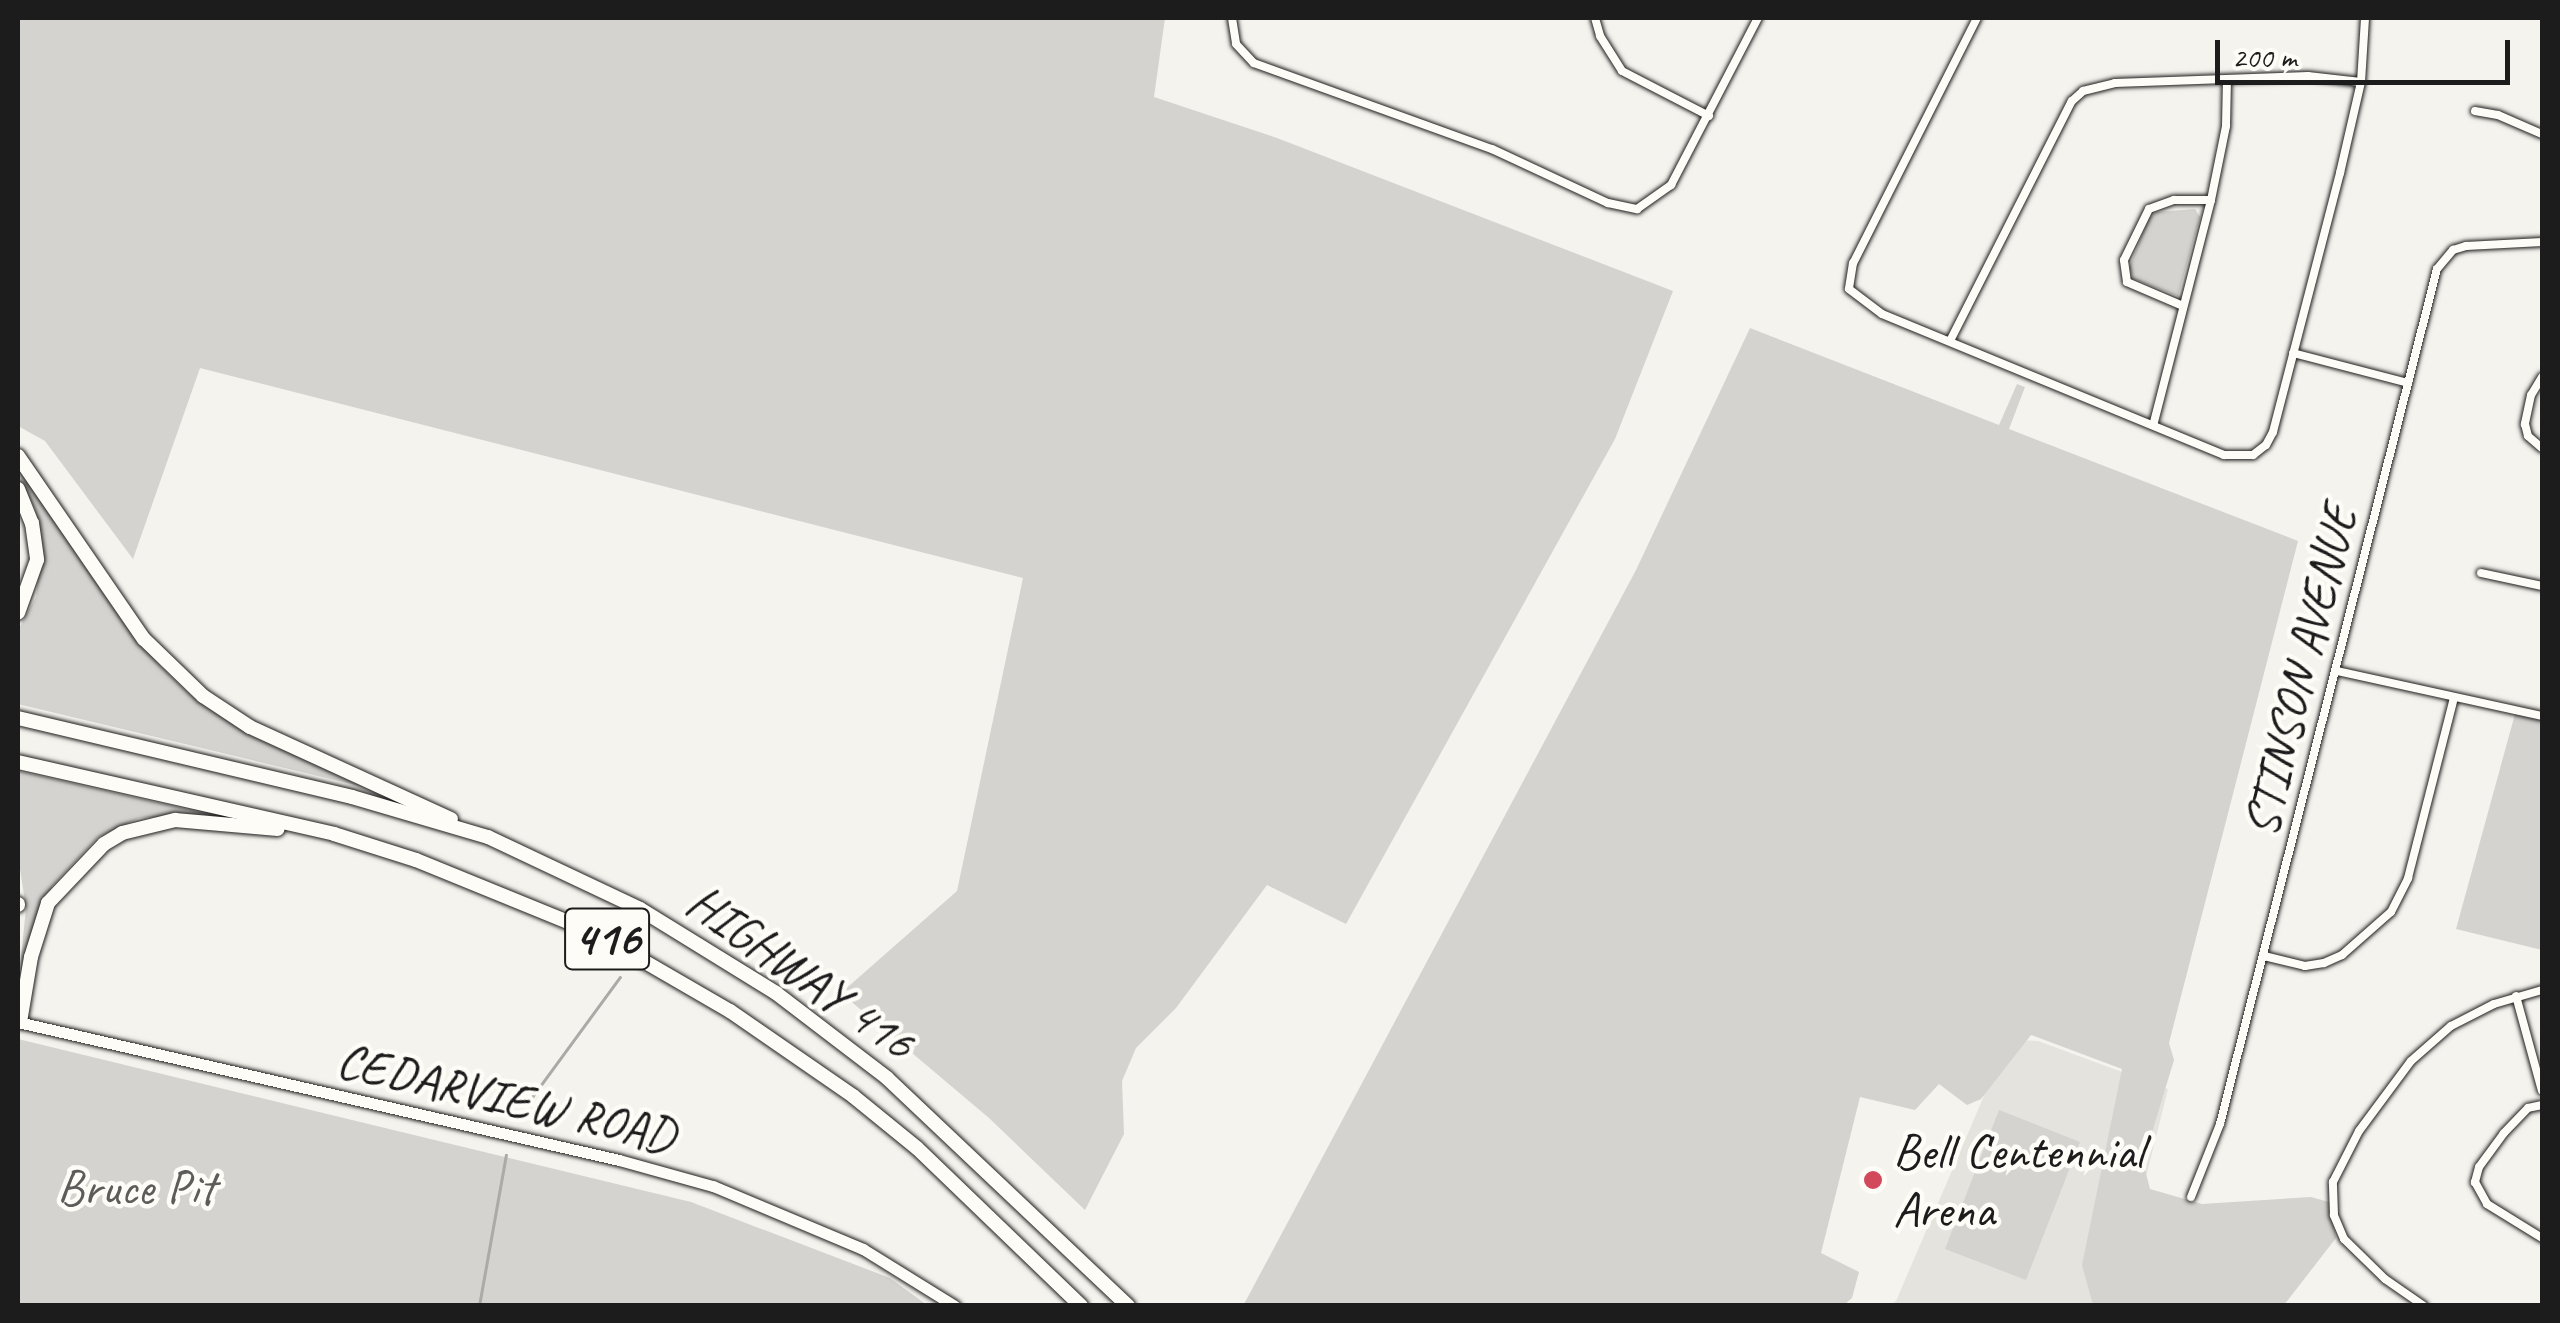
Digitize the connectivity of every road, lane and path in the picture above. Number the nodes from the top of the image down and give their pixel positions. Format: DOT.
graph roads {
  1 [pos="1232,18"];
  2 [pos="1594,18"];
  3 [pos="1758,18"];
  4 [pos="1977,18"];
  5 [pos="2366,18"];
  6 [pos="2227,80"];
  7 [pos="2361,82"];
  8 [pos="2476,111"];
  9 [pos="1709,116"];
  10 [pos="2542,134"];
  11 [pos="2210,200"];
  12 [pos="2542,242"];
  13 [pos="2183,306"];
  14 [pos="1951,339"];
  15 [pos="2292,353"];
  16 [pos="2542,377"];
  17 [pos="2408,384"];
  18 [pos="2154,422"];
  19 [pos="2542,448"];
  20 [pos="18,456"];
  21 [pos="18,490"];
  22 [pos="2482,573"];
  23 [pos="2542,586"];
  24 [pos="18,613"];
  25 [pos="2337,671"];
  26 [pos="2454,698"];
  27 [pos="2542,716"];
  28 [pos="18,718"];
  29 [pos="18,762"];
  30 [pos="334,834"];
  31 [pos="488,837"];
  32 [pos="2264,956"];
  33 [pos="2542,990"];
  34 [pos="2516,996"];
  35 [pos="19,1022"];
  36 [pos="2542,1091"];
  37 [pos="2542,1105"];
  38 [pos="2191,1197"];
  39 [pos="2542,1238"];
  40 [pos="955,1306"];
  41 [pos="1081,1306"];
  42 [pos="1128,1306"];
  43 [pos="2424,1306"];
  1 -- 9 [label="street"];
  2 -- 9 [label="street"];
  3 -- 9 [label="street"];
  4 -- 14 [label="street"];
  5 -- 7 [label="street"];
  6 -- 7 [label="street"];
  6 -- 11 [label="street"];
  6 -- 14 [label="street"];
  7 -- 15 [label="street"];
  8 -- 10 [label="street"];
  11 -- 13 [label="street"];
  11 -- 13 [label="street"];
  12 -- 17 [label="street, STINSON AVENUE"];
  13 -- 18 [label="street"];
  14 -- 18 [label="street"];
  15 -- 17 [label="street"];
  15 -- 18 [label="street"];
  16 -- 19 [label="street"];
  17 -- 25 [label="street, STINSON AVENUE"];
  20 -- 31 [label="highway"];
  21 -- 24 [label="highway"];
  22 -- 23 [label="street"];
  25 -- 26 [label="street"];
  25 -- 32 [label="street, STINSON AVENUE"];
  26 -- 27 [label="street"];
  26 -- 32 [label="street"];
  28 -- 31 [label="highway, HIGHWAY 416 / 416"];
  29 -- 30 [label="highway, HIGHWAY 416 / 416"];
  30 -- 35 [label="highway"];
  30 -- 41 [label="highway, HIGHWAY 416 / 416"];
  31 -- 42 [label="highway, HIGHWAY 416 / 416"];
  32 -- 38 [label="street, STINSON AVENUE"];
  33 -- 34 [label="street"];
  34 -- 36 [label="street"];
  34 -- 43 [label="street"];
  35 -- 40 [label="main road, CEDARVIEW ROAD"];
  37 -- 39 [label="street"];
}
